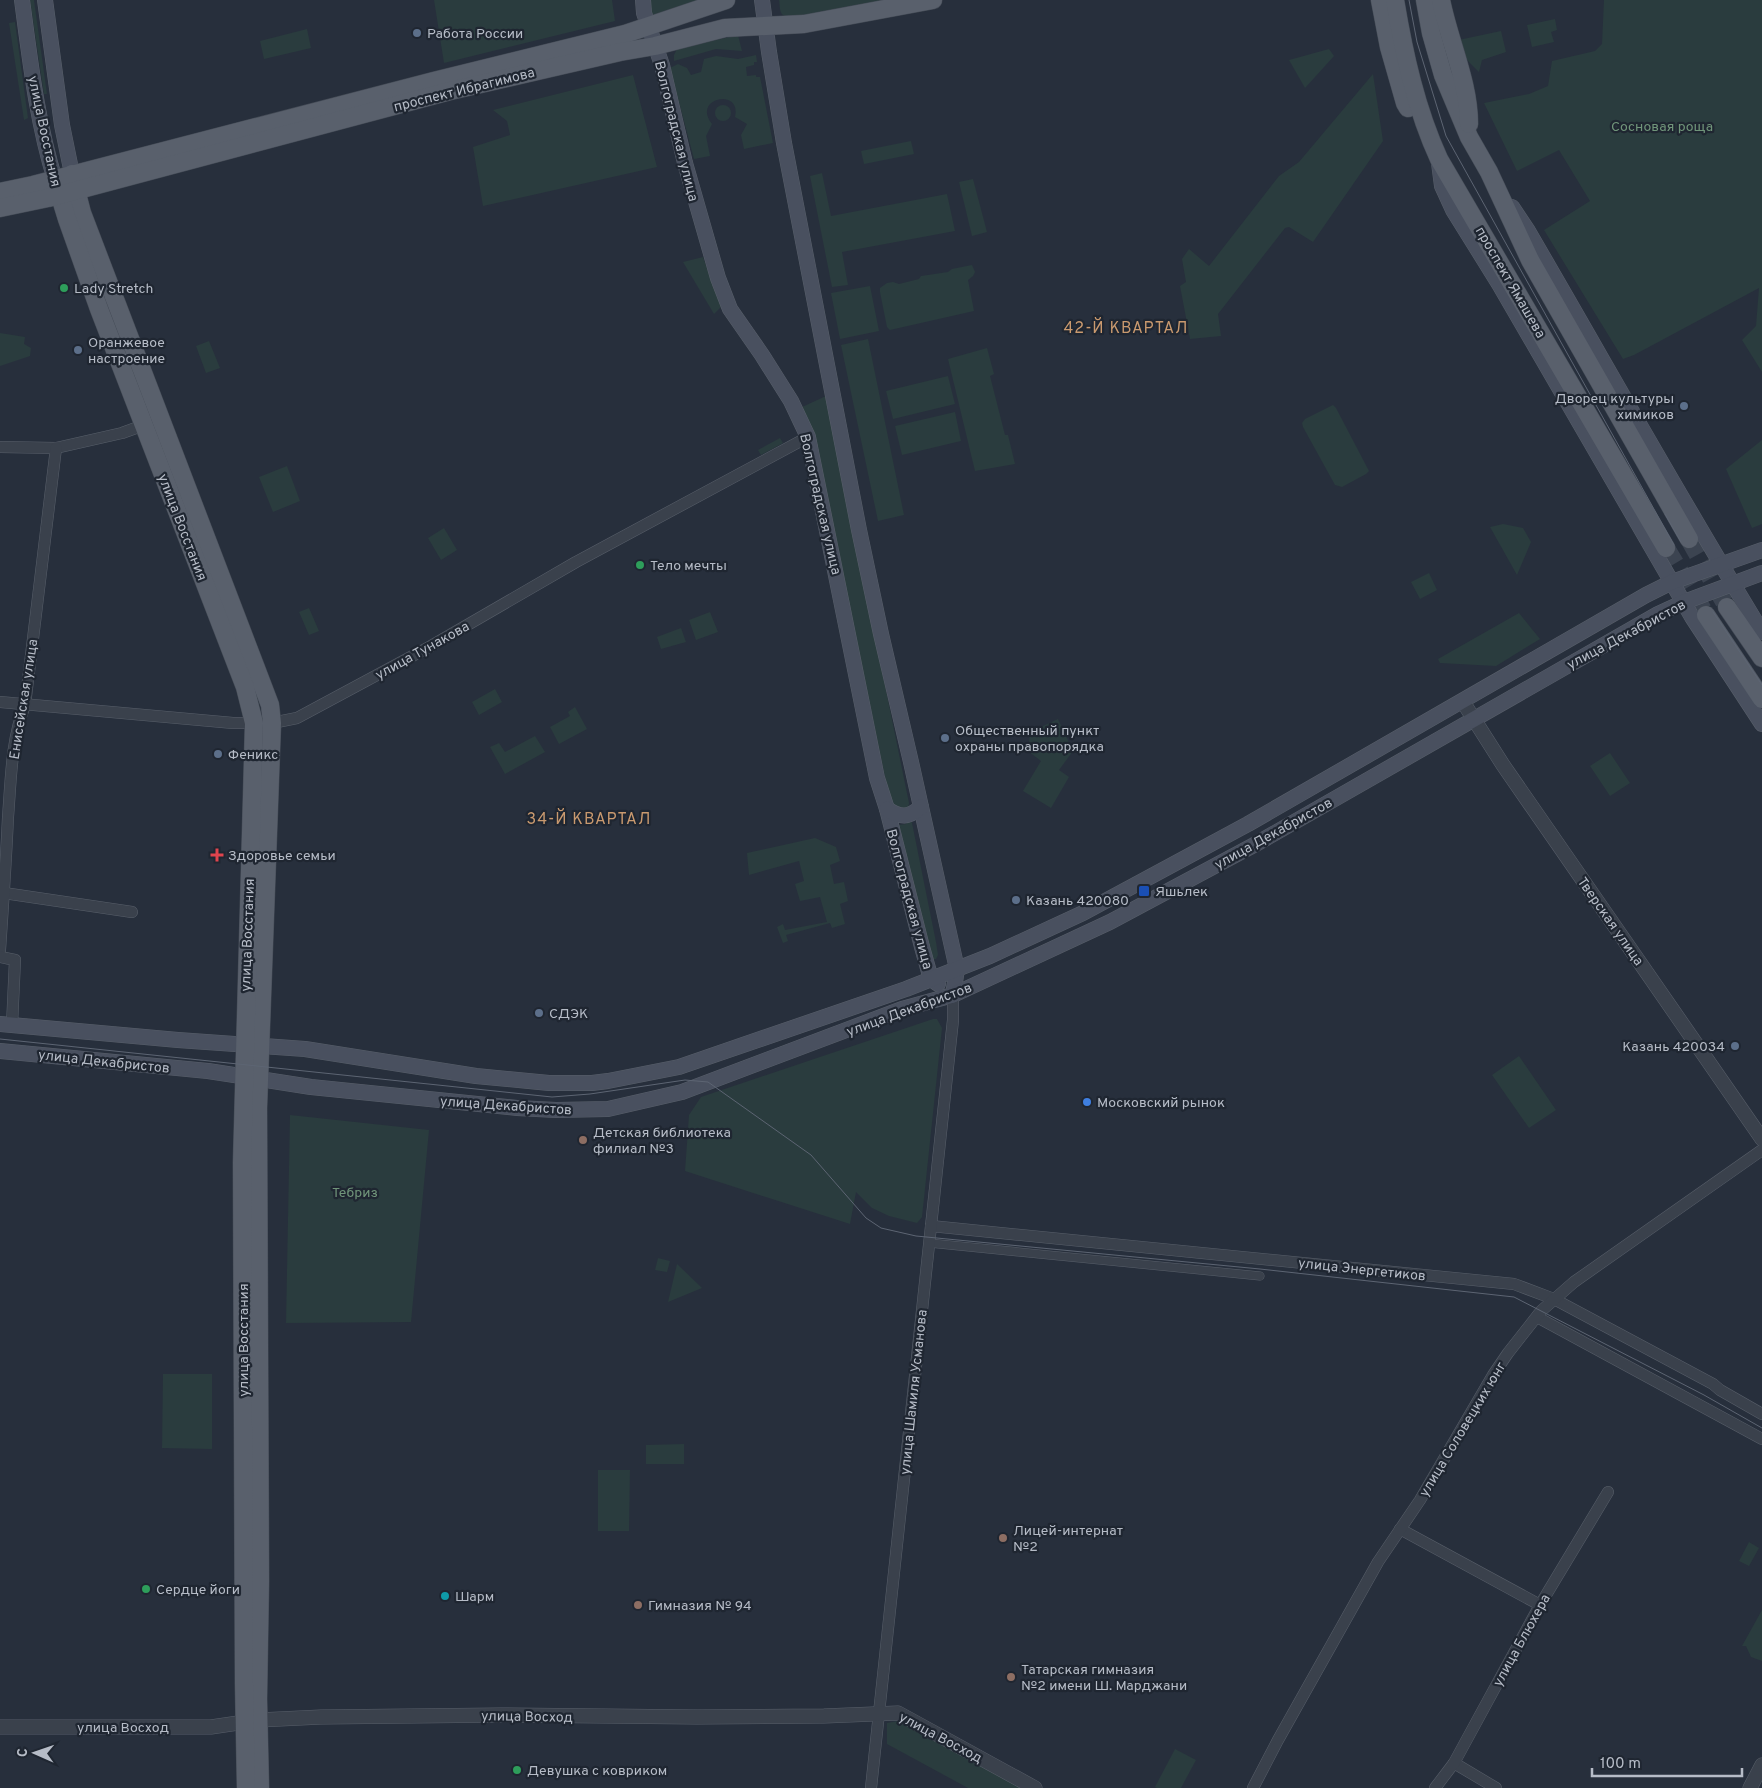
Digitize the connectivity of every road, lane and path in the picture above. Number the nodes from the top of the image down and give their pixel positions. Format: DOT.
graph roads {
  1 [pos="22,0"];
  2 [pos="45,0"];
  3 [pos="643,0"];
  4 [pos="726,0"];
  5 [pos="762,0"];
  6 [pos="933,0"];
  7 [pos="1380,0"];
  8 [pos="1395,0"];
  9 [pos="1424,0"];
  10 [pos="1441,0"];
  11 [pos="648,25"];
  12 [pos="766,26"];
  13 [pos="654,46"];
  14 [pos="57,84"];
  15 [pos="35,90"];
  16 [pos="1469,137"];
  17 [pos="1437,154"];
  18 [pos="1489,172"];
  19 [pos="74,182"];
  20 [pos="57,187"];
  21 [pos="0,192"];
  22 [pos="0,208"];
  23 [pos="144,424"];
  24 [pos="808,437"];
  25 [pos="0,447"];
  26 [pos="56,448"];
  27 [pos="1689,539"];
  28 [pos="1666,548"];
  29 [pos="1762,550"];
  30 [pos="1721,564"];
  31 [pos="1762,573"];
  32 [pos="1672,582"];
  33 [pos="1733,583"];
  34 [pos="1684,602"];
  35 [pos="1728,607"];
  36 [pos="1706,616"];
  37 [pos="1762,632"];
  38 [pos="1762,658"];
  39 [pos="1762,699"];
  40 [pos="0,702"];
  41 [pos="1463,702"];
  42 [pos="24,705"];
  43 [pos="1474,718"];
  44 [pos="254,723"];
  45 [pos="272,723"];
  46 [pos="1762,724"];
  47 [pos="921,807"];
  48 [pos="887,809"];
  49 [pos="4,893"];
  50 [pos="132,912"];
  51 [pos="0,950"];
  52 [pos="0,957"];
  53 [pos="956,969"];
  54 [pos="932,979"];
  55 [pos="953,995"];
  56 [pos="6,1024"];
  57 [pos="252,1045"];
  58 [pos="0,1051"];
  59 [pos="251,1079"];
  60 [pos="1762,1139"];
  61 [pos="1762,1150"];
  62 [pos="931,1226"];
  63 [pos="929,1244"];
  64 [pos="1260,1276"];
  65 [pos="1554,1299"];
  66 [pos="1537,1317"];
  67 [pos="1762,1414"];
  68 [pos="1762,1439"];
  69 [pos="1608,1492"];
  70 [pos="1400,1529"];
  71 [pos="1540,1605"];
  72 [pos="879,1713"];
  73 [pos="252,1722"];
  74 [pos="0,1727"];
  75 [pos="1454,1764"];
  76 [pos="1762,1765"];
  77 [pos="246,1788"];
  78 [pos="260,1788"];
  79 [pos="871,1788"];
  80 [pos="1035,1788"];
  81 [pos="1253,1788"];
  82 [pos="1435,1788"];
  83 [pos="1496,1788"];
  84 [pos="1750,1788"];
  1 -- 15 [label="main road, улица Восстания"];
  2 -- 14 [label="main road, улица Восстания"];
  3 -- 11 [label="main road, Волгоградская улица"];
  4 -- 11 [label="main road, проспект Ибрагимова"];
  5 -- 12 [label="main road, Волгоградская улица"];
  6 -- 12 [label="main road, проспект Ибрагимова"];
  7 -- 17 [label="main road"];
  8 -- 17 [label="main road, проспект Ямашева"];
  9 -- 16 [label="main road, проспект Ямашева"];
  10 -- 16 [label="main road"];
  11 -- 13 [label="main road, Волгоградская улица"];
  11 -- 19 [label="main road, проспект Ибрагимова"];
  12 -- 13 [label="main road, проспект Ибрагимова"];
  12 -- 47 [label="main road, Волгоградская улица"];
  13 -- 19 [label="main road, проспект Ибрагимова"];
  13 -- 24 [label="main road, Волгоградская улица"];
  14 -- 15 [label="main road"];
  14 -- 19 [label="main road, улица Восстания"];
  15 -- 20 [label="main road, улица Восстания"];
  16 -- 18 [label="main road, проспект Ямашева"];
  17 -- 28 [label="main road, проспект Ямашева"];
  17 -- 32 [label="main road"];
  18 -- 27 [label="main road, проспект Ямашева"];
  18 -- 30 [label="main road"];
  19 -- 20 [label="main road, проспект Ибрагимова"];
  19 -- 45 [label="main road, улица Восстания"];
  20 -- 21 [label="main road, проспект Ибрагимова"];
  20 -- 22 [label="main road, проспект Ибрагимова"];
  20 -- 23 [label="main road, улица Восстания"];
  23 -- 26 [label="street"];
  23 -- 44 [label="main road, улица Восстания"];
  24 -- 45 [label="street, улица Тунакова"];
  24 -- 48 [label="main road, Волгоградская улица"];
  25 -- 26 [label="street"];
  26 -- 42 [label="street, Енисейская улица"];
  29 -- 30 [label="main road, улица Декабристов"];
  30 -- 32 [label="main road, улица Декабристов"];
  30 -- 33 [label="main road"];
  31 -- 33 [label="main road, улица Декабристов"];
  32 -- 34 [label="main road"];
  32 -- 41 [label="main road, улица Декабристов"];
  33 -- 34 [label="main road, улица Декабристов"];
  33 -- 37 [label="main road"];
  34 -- 43 [label="main road, улица Декабристов"];
  34 -- 46 [label="main road"];
  35 -- 38 [label="main road"];
  36 -- 39 [label="main road"];
  40 -- 42 [label="street, улица Тунакова"];
  41 -- 43 [label="street, Тверская улица"];
  41 -- 53 [label="main road, улица Декабристов"];
  42 -- 44 [label="street, улица Тунакова"];
  42 -- 49 [label="street, Енисейская улица"];
  43 -- 55 [label="main road, улица Декабристов"];
  43 -- 60 [label="street, Тверская улица"];
  44 -- 45 [label="street, улица Тунакова"];
  44 -- 57 [label="main road, улица Восстания"];
  45 -- 57 [label="main road, улица Восстания"];
  47 -- 48 [label="main road"];
  47 -- 53 [label="main road, Волгоградская улица"];
  48 -- 54 [label="main road, Волгоградская улица"];
  49 -- 50 [label="street"];
  49 -- 51 [label="street, Енисейская улица"];
  52 -- 56 [label="street"];
  53 -- 54 [label="main road, улица Декабристов"];
  53 -- 55 [label="main road, Волгоградская улица"];
  54 -- 55 [label="main road, Волгоградская улица"];
  54 -- 57 [label="main road, улица Декабристов"];
  55 -- 59 [label="main road, улица Декабристов"];
  55 -- 62 [label="street, улица Шамиля Усманова"];
  56 -- 57 [label="main road, улица Декабристов"];
  57 -- 59 [label="main road, улица Восстания"];
  58 -- 59 [label="main road, улица Декабристов"];
  59 -- 73 [label="main road, улица Восстания"];
  61 -- 65 [label="street, улица Соловецких юнг"];
  62 -- 63 [label="street, улица Шамиля Усманова"];
  62 -- 65 [label="street, улица Энергетиков"];
  63 -- 64 [label="street"];
  63 -- 72 [label="street, улица Шамиля Усманова"];
  65 -- 66 [label="street, улица Соловецких юнг"];
  65 -- 67 [label="street, улица Энергетиков"];
  66 -- 68 [label="street"];
  66 -- 70 [label="street, улица Соловецких юнг"];
  69 -- 71 [label="street, улица Блюхера"];
  70 -- 71 [label="street"];
  70 -- 81 [label="street, улица Соловецких юнг"];
  71 -- 75 [label="street, улица Блюхера"];
  72 -- 73 [label="street, улица Восход"];
  72 -- 79 [label="street, улица Шамиля Усманова"];
  72 -- 80 [label="street, улица Восход"];
  73 -- 74 [label="street, улица Восход"];
  73 -- 77 [label="main road, улица Восстания"];
  73 -- 78 [label="main road, улица Восстания"];
  75 -- 82 [label="street, улица Блюхера"];
  75 -- 83 [label="street"];
  76 -- 84 [label="street"];
}
